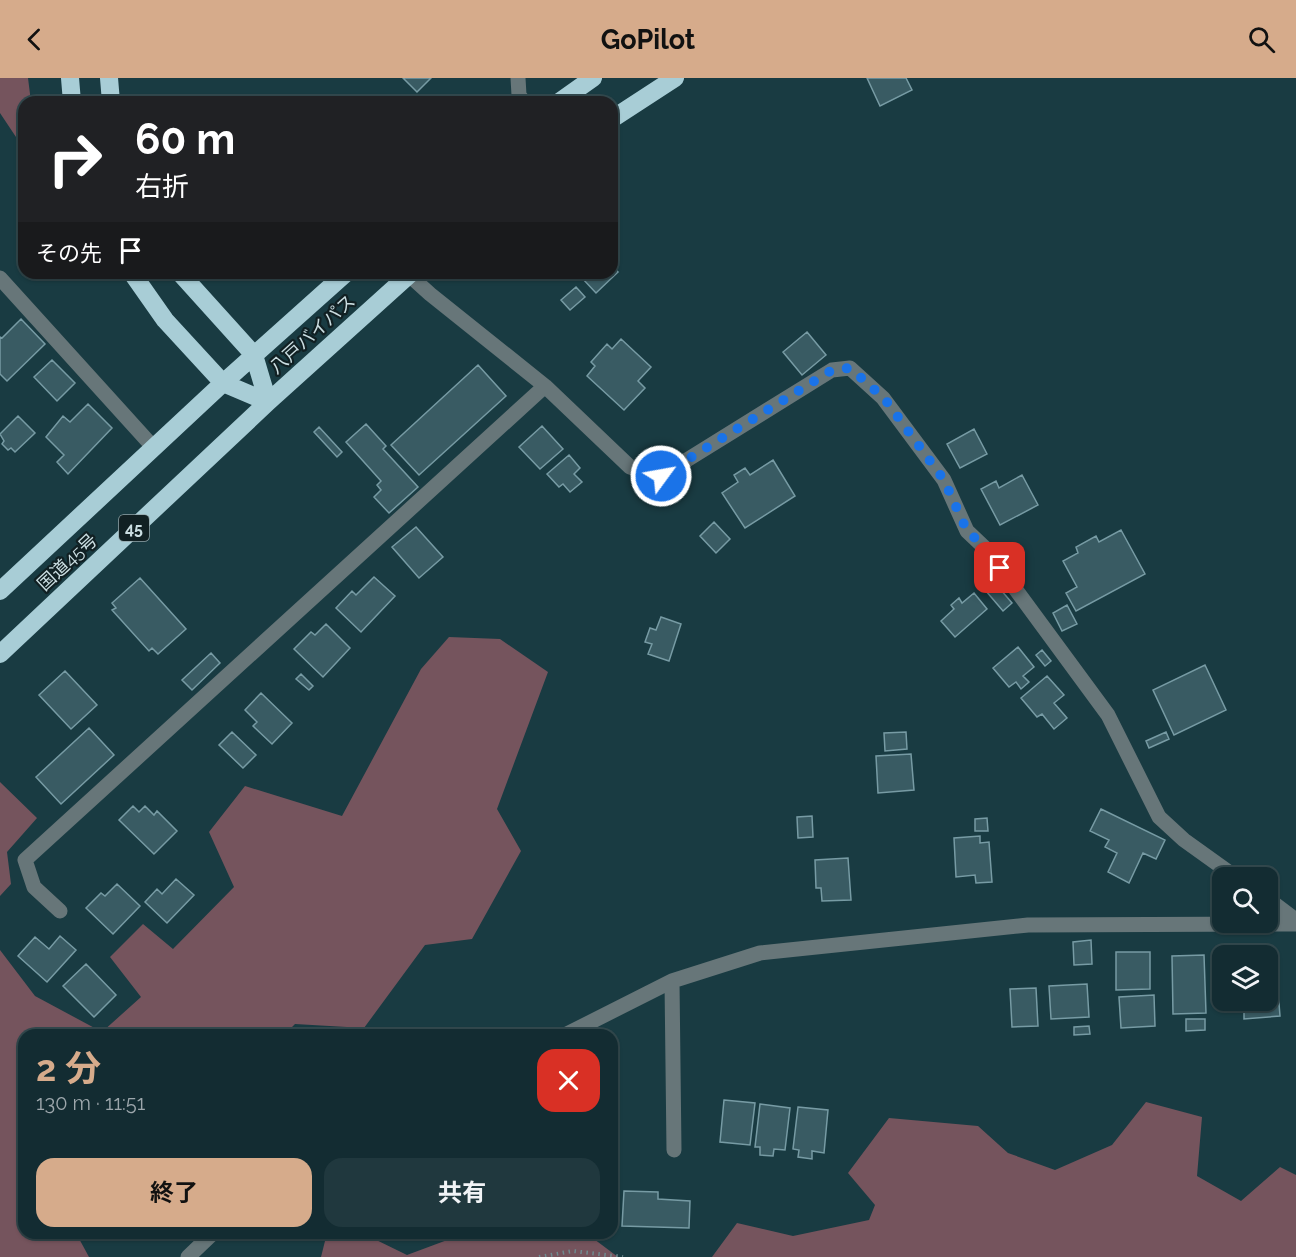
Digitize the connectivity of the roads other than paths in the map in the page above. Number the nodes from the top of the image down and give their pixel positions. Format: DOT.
graph roads {
  1 [pos="70,78"];
  2 [pos="109,78"];
  3 [pos="518,78"];
  4 [pos="593,78"];
  5 [pos="675,78"];
  6 [pos="72,96"];
  7 [pos="110,96"];
  8 [pos="519,96"];
  9 [pos="568,96"];
  10 [pos="618,115"];
  11 [pos="0,278"];
  12 [pos="136,279"];
  13 [pos="185,279"];
  14 [pos="339,279"];
  15 [pos="404,279"];
  16 [pos="415,279"];
  17 [pos="254,355"];
  18 [pos="223,383"];
  19 [pos="545,386"];
  20 [pos="267,402"];
  21 [pos="154,447"];
  22 [pos="0,591"];
  23 [pos="0,654"];
  24 [pos="1222,867"];
  25 [pos="1278,907"];
  26 [pos="60,911"];
  27 [pos="1296,922"];
  28 [pos="672,981"];
  29 [pos="577,1029"];
  30 [pos="674,1150"];
  31 [pos="207,1239"];
  32 [pos="188,1257"];
  1 -- 6 [label="highway"];
  2 -- 7 [label="highway"];
  3 -- 8 [label="street"];
  4 -- 9 [label="highway"];
  5 -- 10 [label="highway"];
  11 -- 21 [label="street"];
  12 -- 18 [label="highway"];
  13 -- 17 [label="highway"];
  14 -- 17 [label="highway, 八戸バイパス / 45"];
  15 -- 20 [label="highway, 八戸バイパス / 45"];
  16 -- 19 [label="street"];
  17 -- 18 [label="highway, 八戸バイパス / 45"];
  17 -- 20 [label="highway"];
  18 -- 20 [label="highway"];
  18 -- 21 [label="highway, 国道45号 / 45"];
  19 -- 24 [label="street"];
  19 -- 26 [label="street"];
  20 -- 23 [label="highway, 国道45号 / 45"];
  21 -- 22 [label="highway, 国道45号 / 45"];
  25 -- 27 [label="street"];
  27 -- 28 [label="street"];
  28 -- 29 [label="street"];
  28 -- 30 [label="street"];
  31 -- 32 [label="street"];
}
